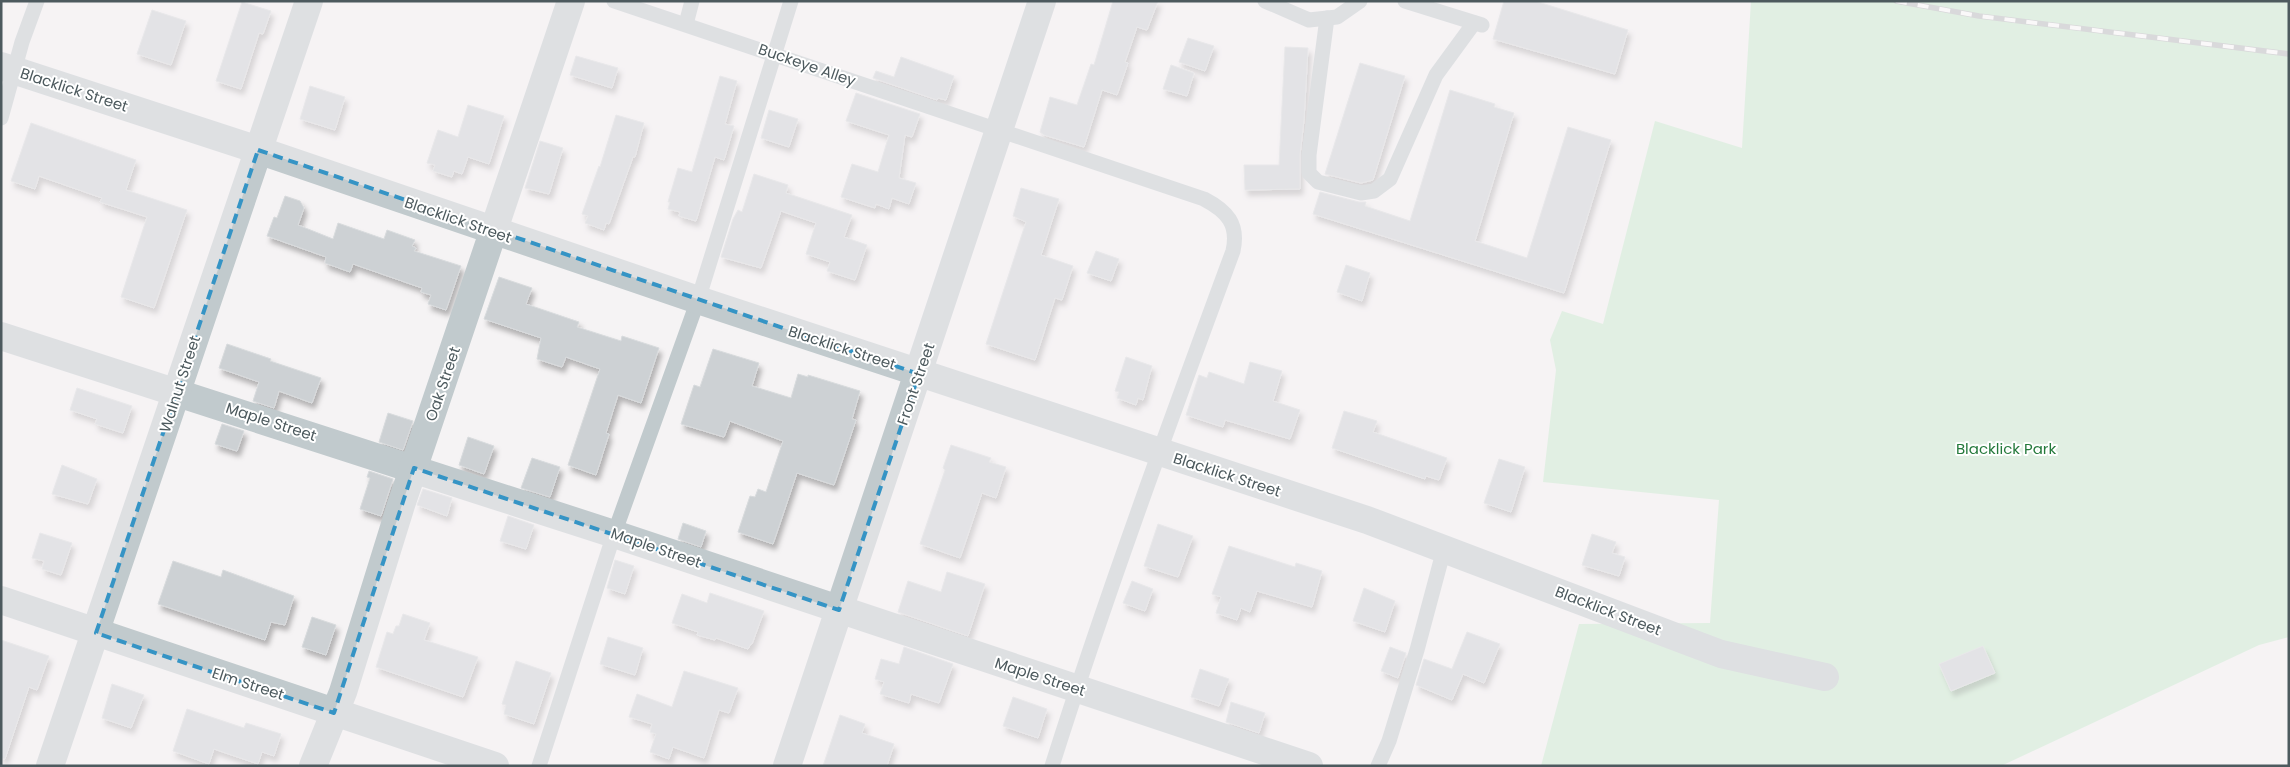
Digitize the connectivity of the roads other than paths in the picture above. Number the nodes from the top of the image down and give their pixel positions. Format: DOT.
graph roads {
  1 [pos="37,1"];
  2 [pos="309,1"];
  3 [pos="571,1"];
  4 [pos="614,1"];
  5 [pos="692,1"];
  6 [pos="792,1"];
  7 [pos="1042,1"];
  8 [pos="1266,1"];
  9 [pos="1360,1"];
  10 [pos="1405,1"];
  11 [pos="1327,18"];
  12 [pos="686,24"];
  13 [pos="773,54"];
  14 [pos="8,69"];
  15 [pos="1,118"];
  16 [pos="998,132"];
  17 [pos="258,150"];
  18 [pos="494,233"];
  19 [pos="698,300"];
  20 [pos="1,336"];
  21 [pos="919,374"];
  22 [pos="178,391"];
  23 [pos="1158,453"];
  24 [pos="414,468"];
  25 [pos="614,534"];
  26 [pos="1444,549"];
  27 [pos="1,600"];
  28 [pos="839,610"];
  29 [pos="96,633"];
  30 [pos="1825,677"];
  31 [pos="1076,689"];
  32 [pos="334,713"];
  33 [pos="50,766"];
  34 [pos="313,766"];
  35 [pos="495,766"];
  36 [pos="539,766"];
  37 [pos="787,766"];
  38 [pos="1052,766"];
  39 [pos="1309,766"];
  40 [pos="1378,766"];
  1 -- 14 [label="lane"];
  2 -- 17 [label="street, Walnut Street"];
  3 -- 18 [label="street, Oak Street"];
  4 -- 12 [label="lane, Buckeye Alley"];
  5 -- 12 [label="lane"];
  6 -- 13 [label="lane"];
  7 -- 16 [label="street, Front Street"];
  8 -- 11 [label="lane"];
  9 -- 11 [label="lane"];
  10 -- 11 [label="lane"];
  12 -- 13 [label="lane, Buckeye Alley"];
  13 -- 16 [label="lane, Buckeye Alley"];
  13 -- 19 [label="lane"];
  14 -- 15 [label="lane"];
  14 -- 17 [label="street, Blacklick Street"];
  16 -- 21 [label="street, Front Street"];
  16 -- 23 [label="lane, Buckeye Alley"];
  17 -- 18 [label="street, Blacklick Street"];
  17 -- 22 [label="street, Walnut Street"];
  18 -- 19 [label="street, Blacklick Street"];
  18 -- 24 [label="street, Oak Street"];
  19 -- 21 [label="street, Blacklick Street"];
  19 -- 25 [label="lane"];
  20 -- 22 [label="street, Maple Street"];
  21 -- 23 [label="street, Blacklick Street"];
  21 -- 28 [label="street, Front Street"];
  22 -- 24 [label="street, Maple Street"];
  22 -- 29 [label="street, Walnut Street"];
  23 -- 26 [label="street, Blacklick Street"];
  23 -- 31 [label="lane, Buckeye Alley"];
  24 -- 25 [label="street, Maple Street"];
  24 -- 32 [label="street, Oak Street"];
  25 -- 28 [label="street, Maple Street"];
  25 -- 36 [label="lane"];
  26 -- 30 [label="street, Blacklick Street"];
  26 -- 40 [label="lane"];
  27 -- 29 [label="street, Elm Street"];
  28 -- 31 [label="street, Maple Street"];
  28 -- 37 [label="street, Front Street"];
  29 -- 32 [label="street, Elm Street"];
  29 -- 33 [label="street, Walnut Street"];
  31 -- 38 [label="lane, Buckeye Alley"];
  31 -- 39 [label="street, Maple Street"];
  32 -- 34 [label="street, Oak Street"];
  32 -- 35 [label="street, Elm Street"];
}
